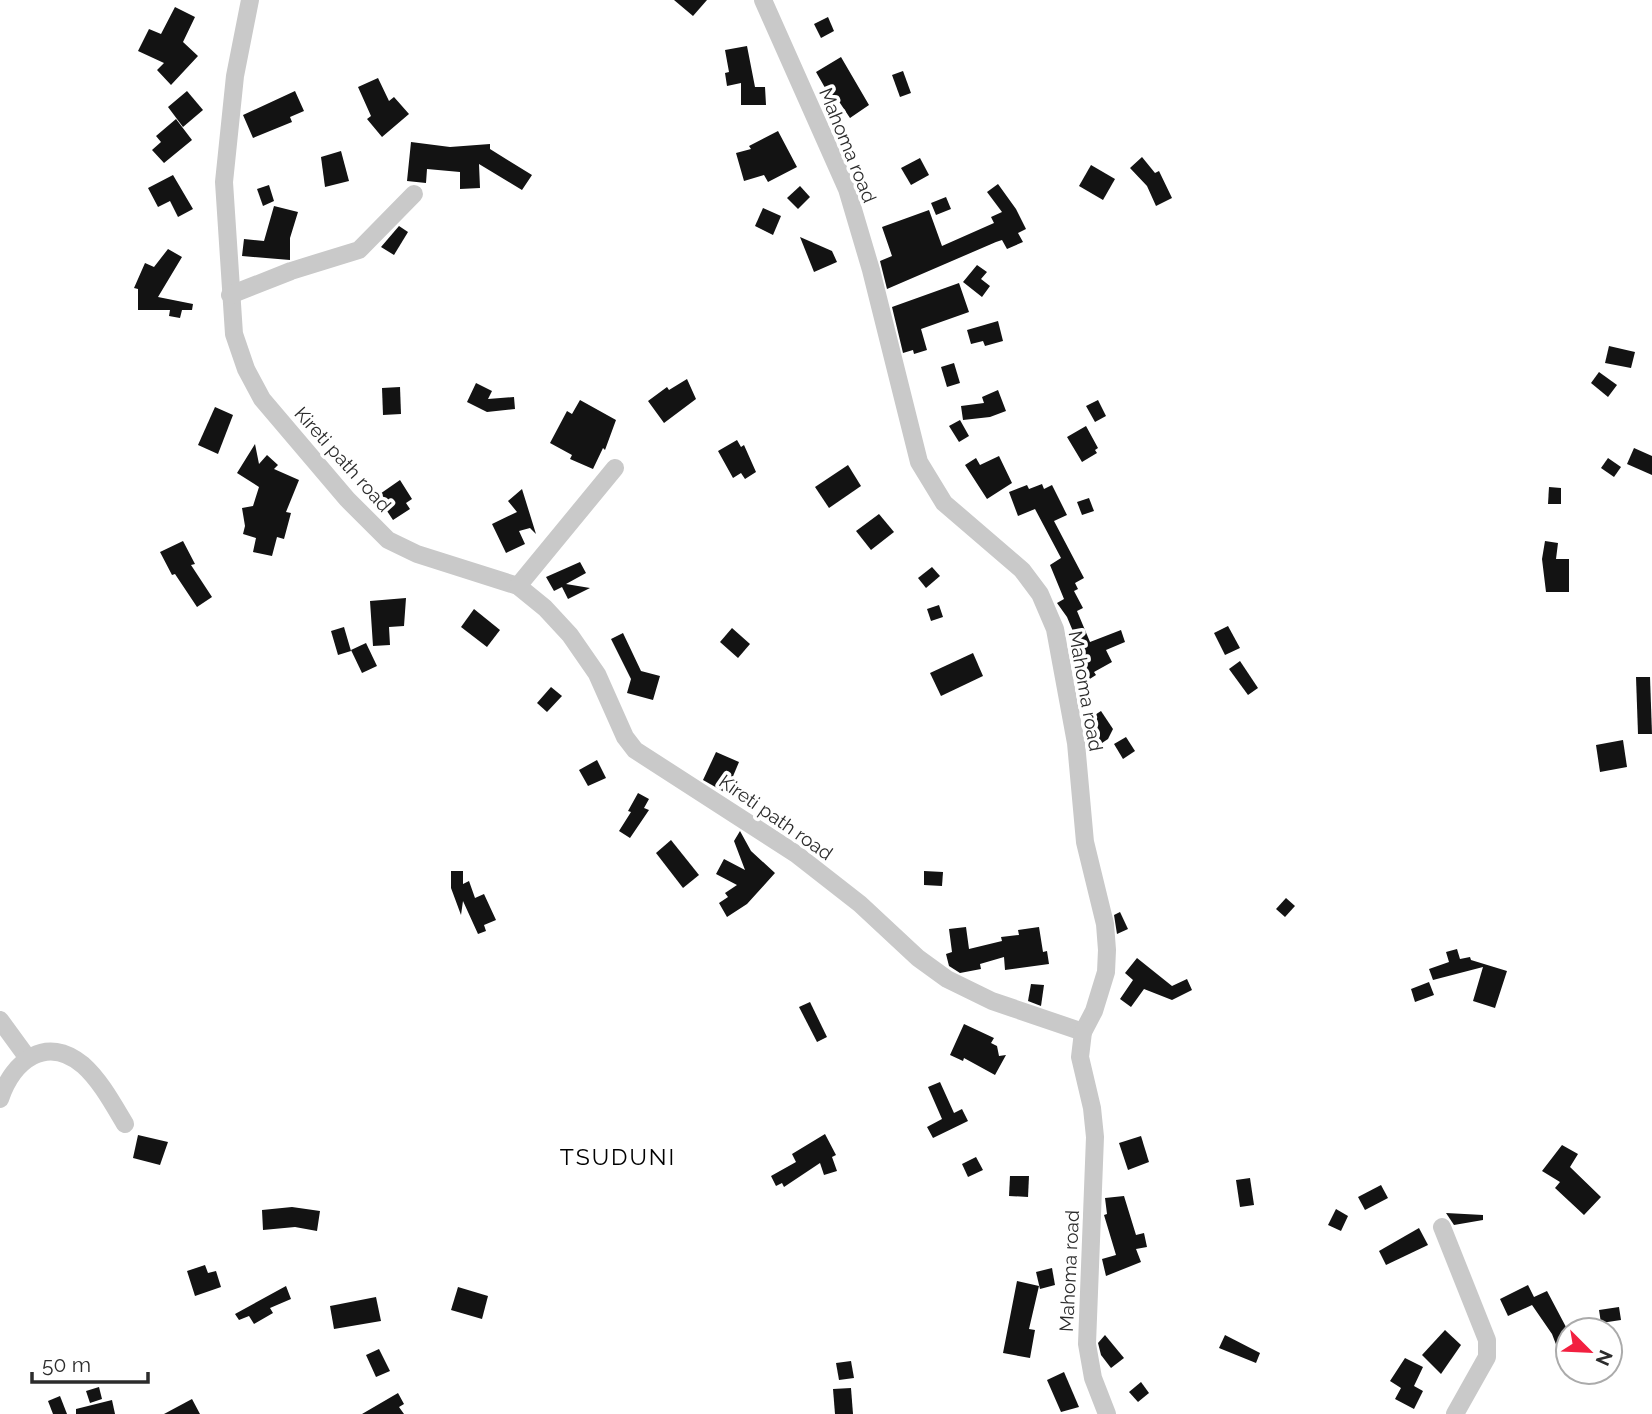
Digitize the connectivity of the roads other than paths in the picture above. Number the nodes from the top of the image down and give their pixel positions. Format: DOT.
graph roads {
  1 [pos="250,0"];
  2 [pos="763,0"];
  3 [pos="414,194"];
  4 [pos="230,295"];
  5 [pos="615,468"];
  6 [pos="519,586"];
  7 [pos="0,1020"];
  8 [pos="1083,1032"];
  9 [pos="27,1056"];
  10 [pos="0,1099"];
  11 [pos="125,1124"];
  12 [pos="1442,1227"];
  13 [pos="1107,1414"];
  14 [pos="1455,1414"];
  1 -- 4 [label="street, Kireti path road"];
  2 -- 8 [label="street, Mahoma road"];
  3 -- 4 [label="street"];
  4 -- 6 [label="street, Kireti path road"];
  5 -- 6 [label="street"];
  6 -- 8 [label="street, Kireti path road"];
  7 -- 9 [label="street"];
  8 -- 13 [label="street, Mahoma road"];
  9 -- 10 [label="street"];
  9 -- 11 [label="street"];
  12 -- 14 [label="street"];
}
